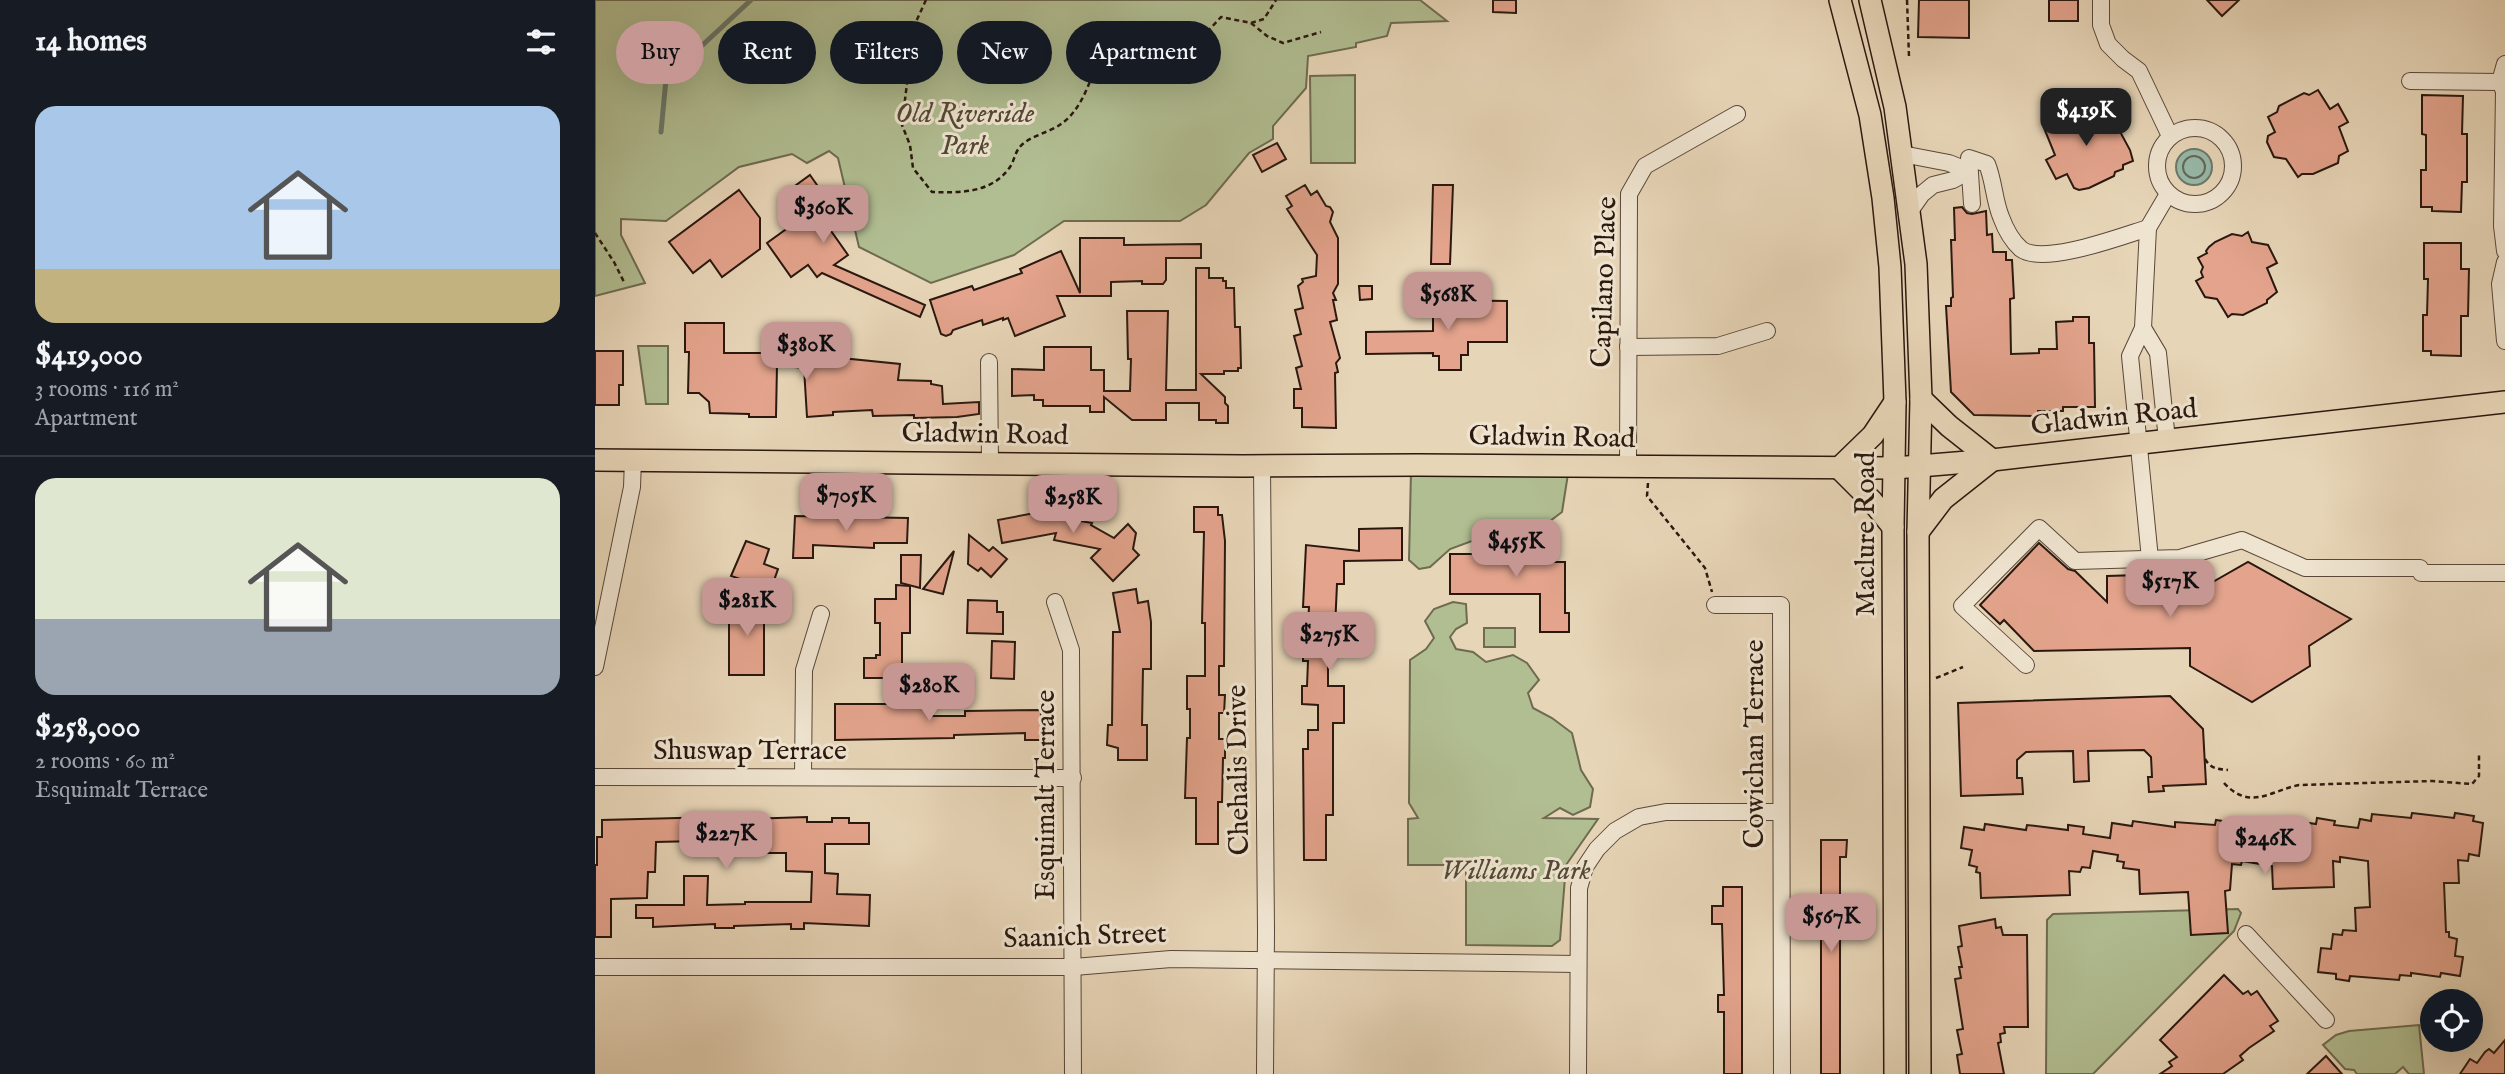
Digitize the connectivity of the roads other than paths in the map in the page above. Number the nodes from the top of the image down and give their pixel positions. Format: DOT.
graph roads {
  1 [pos="1840,0"];
  2 [pos="1870,0"];
  3 [pos="2101,0"];
  4 [pos="2505,64"];
  5 [pos="2410,80"];
  6 [pos="2500,82"];
  7 [pos="1737,114"];
  8 [pos="2170,136"];
  9 [pos="1902,154"];
  10 [pos="1969,172"];
  11 [pos="2168,194"];
  12 [pos="1972,204"];
  13 [pos="1910,211"];
  14 [pos="2148,228"];
  15 [pos="2505,251"];
  16 [pos="2505,262"];
  17 [pos="2143,328"];
  18 [pos="1767,331"];
  19 [pos="2505,341"];
  20 [pos="1628,347"];
  21 [pos="989,362"];
  22 [pos="1921,399"];
  23 [pos="1895,402"];
  24 [pos="2505,402"];
  25 [pos="2167,440"];
  26 [pos="2139,444"];
  27 [pos="595,460"];
  28 [pos="633,460"];
  29 [pos="1992,460"];
  30 [pos="990,463"];
  31 [pos="1262,466"];
  32 [pos="1638,467"];
  33 [pos="1919,467"];
  34 [pos="1839,468"];
  35 [pos="1895,468"];
  36 [pos="1893,527"];
  37 [pos="1918,532"];
  38 [pos="2150,559"];
  39 [pos="2505,573"];
  40 [pos="1055,602"];
  41 [pos="1715,605"];
  42 [pos="821,614"];
  43 [pos="2026,665"];
  44 [pos="595,667"];
  45 [pos="595,777"];
  46 [pos="803,777"];
  47 [pos="1073,778"];
  48 [pos="1781,812"];
  49 [pos="2246,933"];
  50 [pos="1266,961"];
  51 [pos="1577,964"];
  52 [pos="595,967"];
  53 [pos="1074,967"];
  54 [pos="2326,1020"];
  55 [pos="1073,1074"];
  56 [pos="1265,1074"];
  57 [pos="1578,1074"];
  58 [pos="1782,1074"];
  59 [pos="1895,1074"];
  60 [pos="1920,1074"];
  1 -- 23 [label="main road, Maclure Road"];
  2 -- 9 [label="main road, Maclure Road"];
  3 -- 8 [label="street"];
  4 -- 6 [label="street"];
  5 -- 6 [label="street"];
  6 -- 15 [label="street"];
  7 -- 20 [label="street, Capilano Place"];
  8 -- 11 [label="street"];
  8 -- 11 [label="street"];
  9 -- 10 [label="street"];
  9 -- 13 [label="main road, Maclure Road"];
  10 -- 12 [label="street"];
  10 -- 13 [label="street"];
  10 -- 14 [label="street"];
  11 -- 14 [label="street"];
  13 -- 22 [label="main road, Maclure Road"];
  14 -- 17 [label="street"];
  16 -- 19 [label="street"];
  17 -- 25 [label="street"];
  17 -- 26 [label="street"];
  18 -- 20 [label="street"];
  20 -- 32 [label="street, Capilano Place"];
  21 -- 30 [label="street"];
  22 -- 29 [label="main road"];
  22 -- 33 [label="main road, Maclure Road"];
  23 -- 34 [label="main road"];
  23 -- 35 [label="main road, Maclure Road"];
  24 -- 25 [label="main road, Gladwin Road"];
  25 -- 26 [label="main road, Gladwin Road"];
  26 -- 29 [label="main road, Gladwin Road"];
  26 -- 38 [label="street"];
  27 -- 28 [label="main road, Gladwin Road"];
  28 -- 30 [label="main road, Gladwin Road"];
  28 -- 44 [label="street"];
  29 -- 33 [label="main road, Gladwin Road"];
  29 -- 37 [label="main road"];
  30 -- 31 [label="main road, Gladwin Road"];
  31 -- 32 [label="main road, Gladwin Road"];
  31 -- 50 [label="street, Chehalis Drive"];
  32 -- 34 [label="main road, Gladwin Road"];
  33 -- 35 [label="main road, Gladwin Road"];
  33 -- 37 [label="main road, Maclure Road"];
  34 -- 35 [label="main road, Gladwin Road"];
  34 -- 36 [label="main road"];
  35 -- 36 [label="main road, Maclure Road"];
  36 -- 59 [label="main road, Maclure Road"];
  37 -- 60 [label="main road, Maclure Road"];
  38 -- 39 [label="street"];
  38 -- 43 [label="street"];
  40 -- 47 [label="street, Esquimalt Terrace"];
  41 -- 48 [label="street, Cowichan Terrace"];
  42 -- 46 [label="street"];
  45 -- 46 [label="street, Shuswap Terrace"];
  46 -- 47 [label="street, Shuswap Terrace"];
  47 -- 53 [label="street, Esquimalt Terrace"];
  48 -- 51 [label="street"];
  48 -- 58 [label="street, Cowichan Terrace"];
  49 -- 54 [label="street"];
  50 -- 51 [label="street, Saanich Street"];
  50 -- 53 [label="street, Saanich Street"];
  50 -- 56 [label="street, Chehalis Drive"];
  51 -- 57 [label="street"];
  52 -- 53 [label="street, Saanich Street"];
  53 -- 55 [label="street, Esquimalt Terrace"];
}
